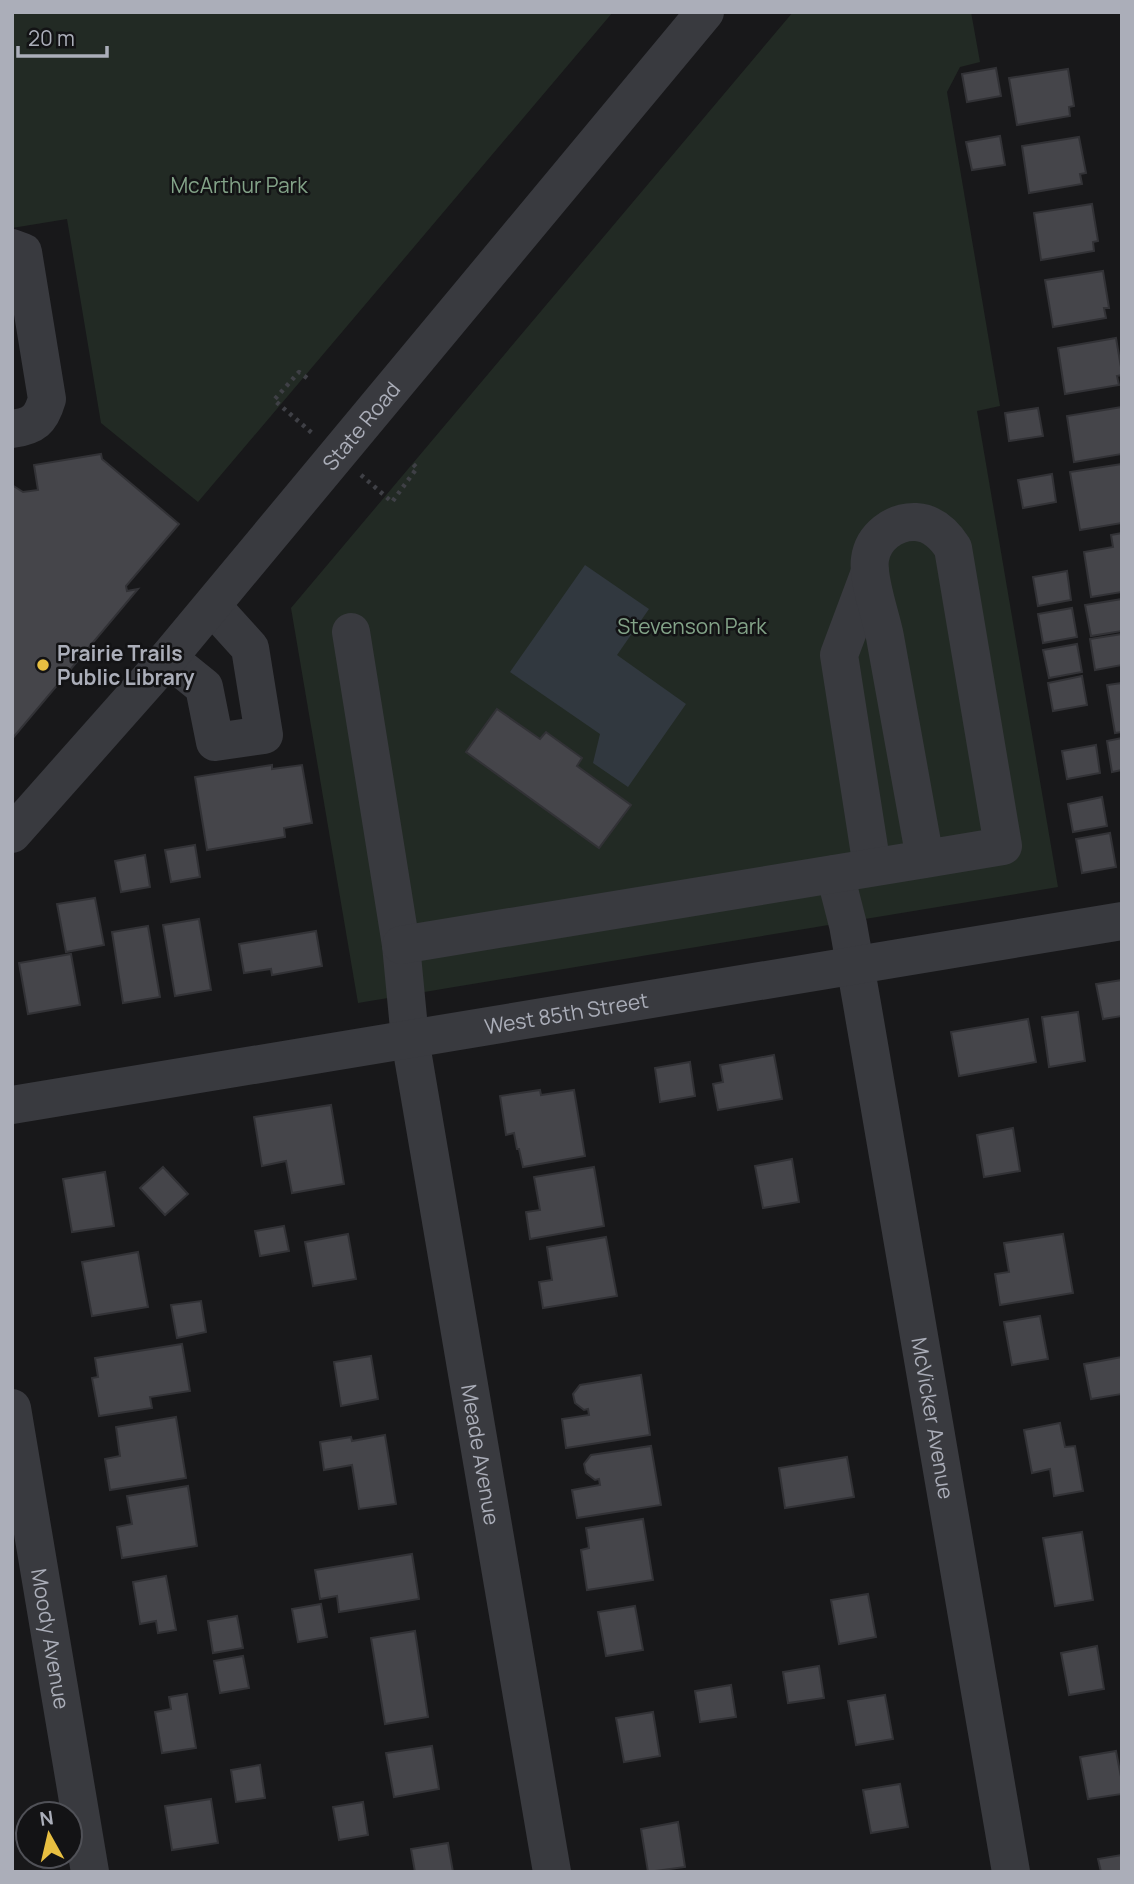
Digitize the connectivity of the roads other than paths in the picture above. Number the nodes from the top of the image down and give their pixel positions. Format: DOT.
graph roads {
  1 [pos="705,12"];
  2 [pos="12,248"];
  3 [pos="12,429"];
  4 [pos="870,572"];
  5 [pos="212,606"];
  6 [pos="351,632"];
  7 [pos="243,641"];
  8 [pos="168,658"];
  9 [pos="204,687"];
  10 [pos="12,834"];
  11 [pos="925,859"];
  12 [pos="853,871"];
  13 [pos="1122,921"];
  14 [pos="401,945"];
  15 [pos="854,965"];
  16 [pos="410,1039"];
  17 [pos="12,1105"];
  18 [pos="12,1408"];
  19 [pos="90,1872"];
  20 [pos="552,1872"];
  21 [pos="1011,1872"];
  1 -- 5 [label="street, State Road"];
  2 -- 3 [label="street"];
  4 -- 11 [label="street"];
  4 -- 11 [label="street, McVicker Avenue"];
  4 -- 12 [label="street, McVicker Avenue"];
  5 -- 7 [label="street"];
  5 -- 8 [label="street, State Road"];
  6 -- 14 [label="street, Meade Avenue"];
  7 -- 9 [label="street"];
  7 -- 9 [label="street"];
  8 -- 9 [label="street"];
  8 -- 10 [label="street, State Road"];
  11 -- 12 [label="street"];
  12 -- 14 [label="street"];
  12 -- 15 [label="street, McVicker Avenue"];
  13 -- 15 [label="street, West 85th Street"];
  14 -- 16 [label="street, Meade Avenue"];
  15 -- 16 [label="street, West 85th Street"];
  15 -- 21 [label="street, McVicker Avenue"];
  16 -- 17 [label="street, West 85th Street"];
  16 -- 20 [label="street, Meade Avenue"];
  18 -- 19 [label="street, Moody Avenue"];
}
